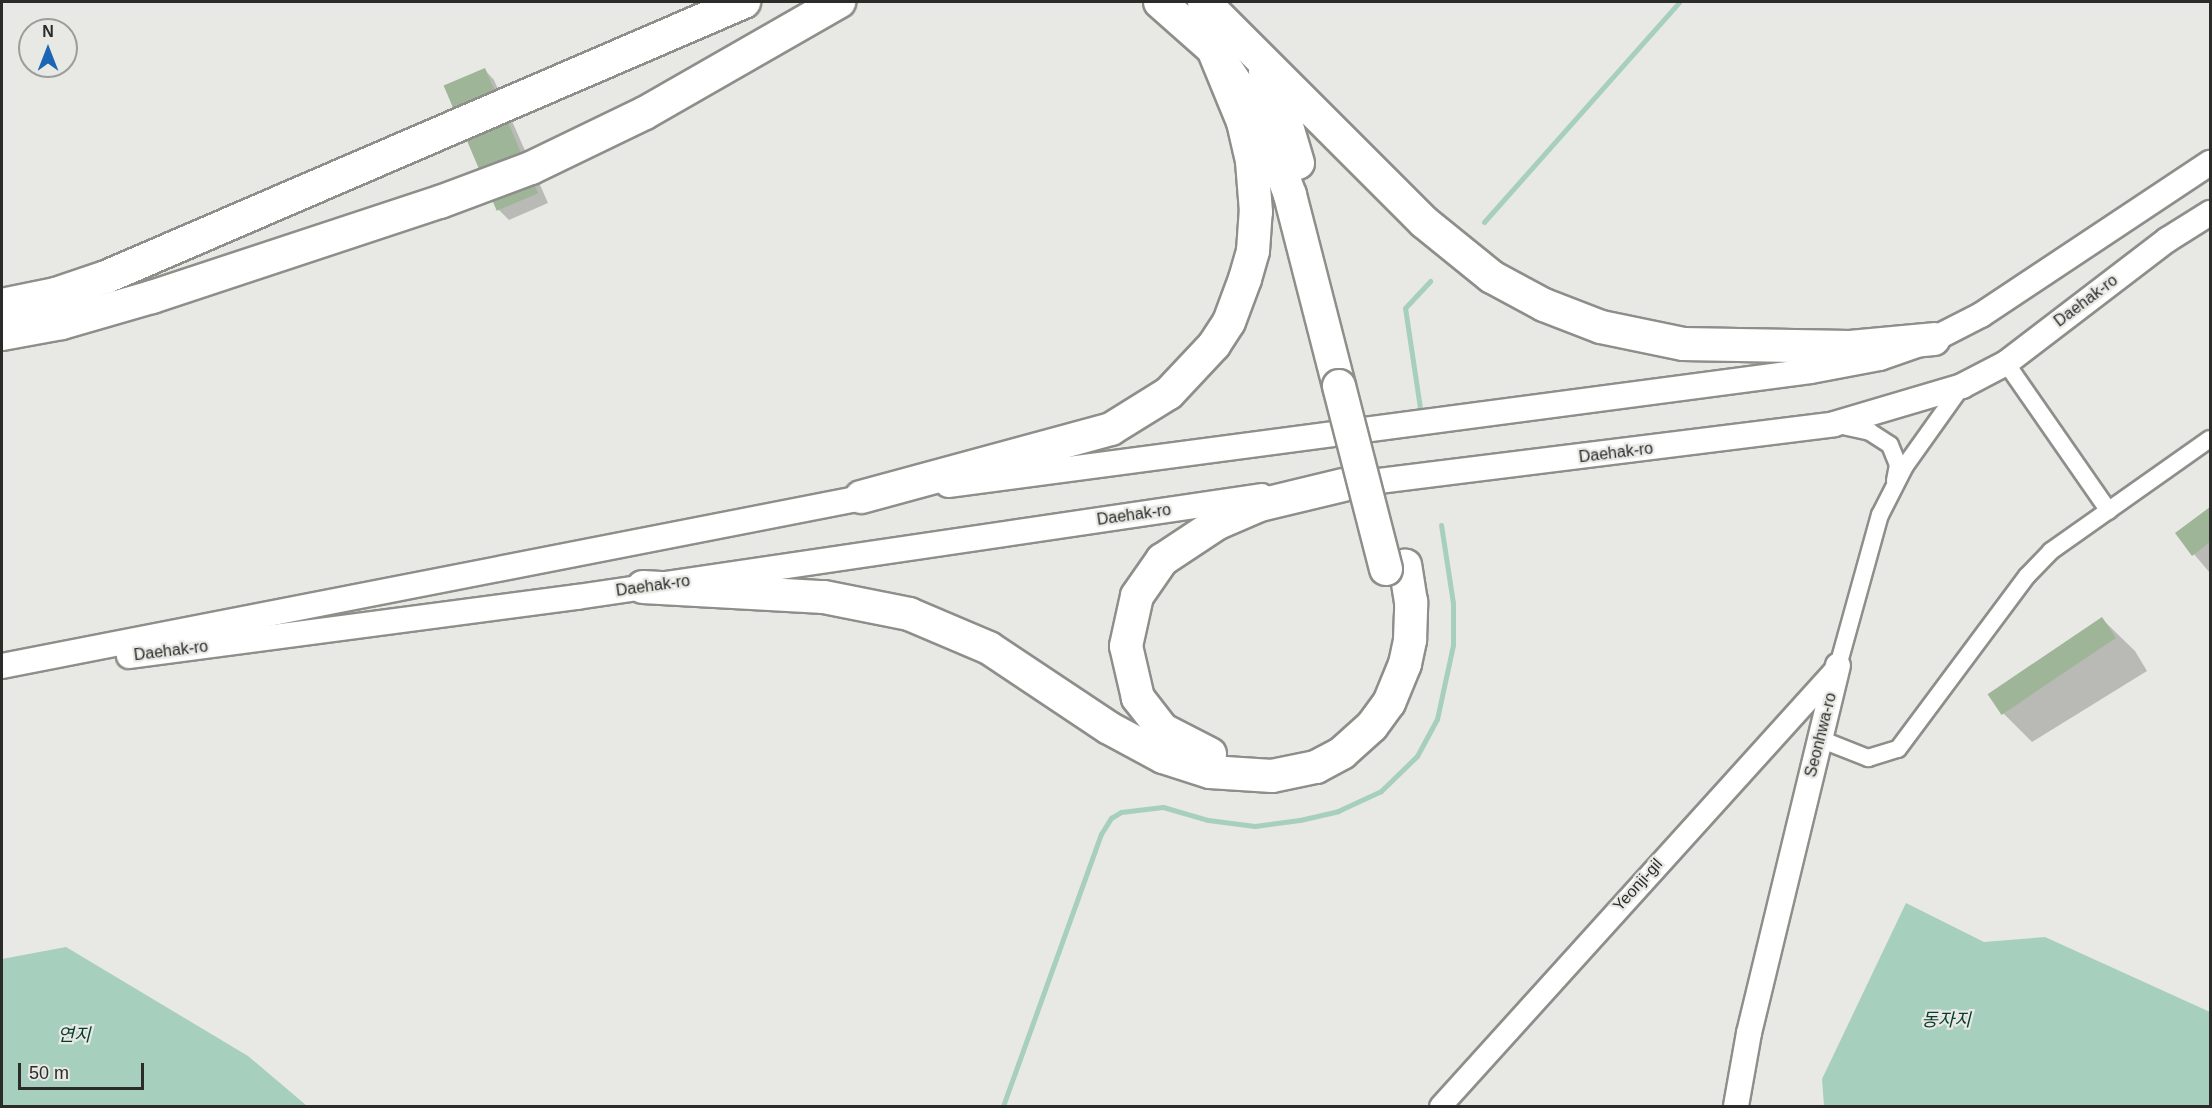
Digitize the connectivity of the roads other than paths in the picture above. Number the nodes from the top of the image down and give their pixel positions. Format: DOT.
graph roads {
  1 [pos="744,2"];
  2 [pos="839,2"];
  3 [pos="1160,2"];
  4 [pos="1204,2"];
  5 [pos="1225,42"];
  6 [pos="2211,163"];
  7 [pos="2211,213"];
  8 [pos="2,305"];
  9 [pos="2,334"];
  10 [pos="1934,339"];
  11 [pos="2006,363"];
  12 [pos="1962,386"];
  13 [pos="1834,424"];
  14 [pos="2211,439"];
  15 [pos="1343,485"];
  16 [pos="1894,488"];
  17 [pos="861,497"];
  18 [pos="2109,511"];
  19 [pos="1396,567"];
  20 [pos="643,587"];
  21 [pos="2,666"];
  22 [pos="1838,666"];
  23 [pos="2,672"];
  24 [pos="1820,739"];
  25 [pos="1440,1107"];
  26 [pos="1736,1107"];
  1 -- 8 [label="highway"];
  2 -- 9 [label="highway"];
  3 -- 5 [label="highway"];
  4 -- 5 [label="highway"];
  5 -- 10 [label="highway"];
  5 -- 17 [label="highway"];
  5 -- 19 [label="highway, bridge"];
  6 -- 10 [label="main road"];
  7 -- 11 [label="main road, Daehak-ro"];
  10 -- 17 [label="main road"];
  11 -- 12 [label="main road, Daehak-ro"];
  11 -- 18 [label="street"];
  12 -- 13 [label="main road, Daehak-ro"];
  12 -- 16 [label="street, Seonhwa-ro"];
  13 -- 15 [label="main road, Daehak-ro"];
  13 -- 16 [label="street"];
  14 -- 18 [label="street"];
  15 -- 19 [label="highway"];
  15 -- 20 [label="main road, Daehak-ro"];
  16 -- 22 [label="street, Seonhwa-ro"];
  17 -- 21 [label="main road"];
  18 -- 24 [label="street"];
  19 -- 20 [label="highway"];
  20 -- 23 [label="main road, Daehak-ro"];
  22 -- 24 [label="main road, Seonhwa-ro"];
  22 -- 25 [label="street, Yeonji-gil"];
  24 -- 26 [label="main road, Seonhwa-ro"];
}
